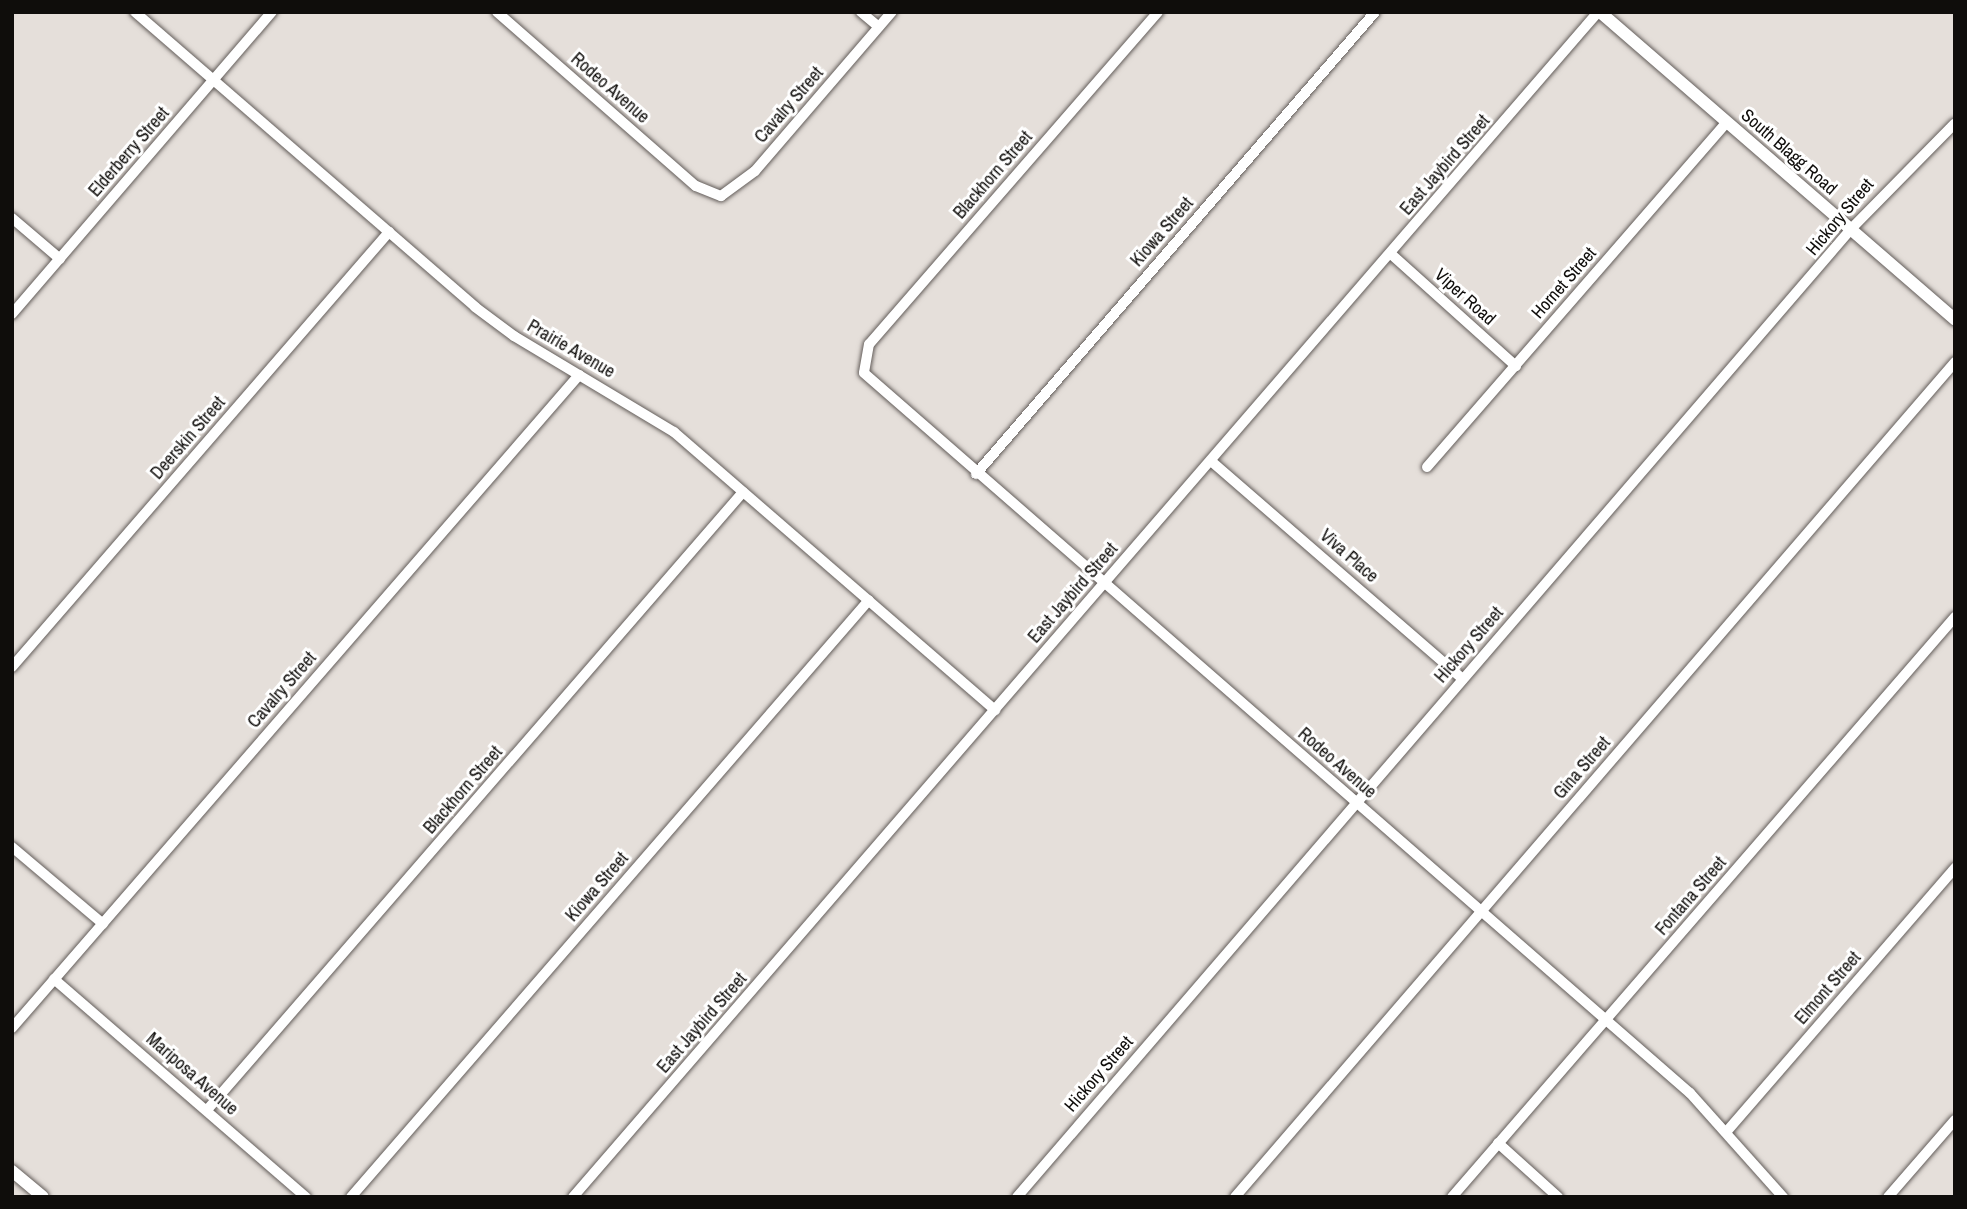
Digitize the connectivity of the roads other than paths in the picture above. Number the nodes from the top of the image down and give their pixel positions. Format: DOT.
graph roads {
  1 [pos="135,12"];
  2 [pos="272,12"];
  3 [pos="497,12"];
  4 [pos="861,12"];
  5 [pos="892,12"];
  6 [pos="1158,12"];
  7 [pos="1375,12"];
  8 [pos="1599,12"];
  9 [pos="879,27"];
  10 [pos="214,80"];
  11 [pos="1727,122"];
  12 [pos="1955,123"];
  13 [pos="701,189"];
  14 [pos="12,218"];
  15 [pos="1852,229"];
  16 [pos="389,232"];
  17 [pos="1391,254"];
  18 [pos="60,259"];
  19 [pos="12,314"];
  20 [pos="1955,320"];
  21 [pos="1955,362"];
  22 [pos="862,364"];
  23 [pos="1516,366"];
  24 [pos="579,375"];
  25 [pos="1211,461"];
  26 [pos="1427,467"];
  27 [pos="976,474"];
  28 [pos="743,492"];
  29 [pos="1104,584"];
  30 [pos="869,600"];
  31 [pos="1955,617"];
  32 [pos="12,667"];
  33 [pos="1464,679"];
  34 [pos="995,710"];
  35 [pos="1355,803"];
  36 [pos="12,847"];
  37 [pos="1955,868"];
  38 [pos="1481,911"];
  39 [pos="103,924"];
  40 [pos="54,979"];
  41 [pos="1607,1020"];
  42 [pos="12,1028"];
  43 [pos="207,1110"];
  44 [pos="1955,1120"];
  45 [pos="1728,1130"];
  46 [pos="1497,1143"];
  47 [pos="12,1171"];
  48 [pos="43,1197"];
  49 [pos="306,1197"];
  50 [pos="351,1197"];
  51 [pos="573,1197"];
  52 [pos="1017,1197"];
  53 [pos="1235,1197"];
  54 [pos="1452,1197"];
  55 [pos="1558,1197"];
  56 [pos="1783,1197"];
  57 [pos="1888,1197"];
  1 -- 10 [label="street, Prairie Avenue"];
  2 -- 10 [label="street, Elderberry Street"];
  3 -- 13 [label="street, Rodeo Avenue"];
  4 -- 9 [label="street"];
  5 -- 9 [label="street, Cavalry Street"];
  6 -- 22 [label="street, Blackhorn Street"];
  7 -- 27 [label="street, Kiowa Street"];
  8 -- 11 [label="main road, South Blagg Road"];
  8 -- 17 [label="street, East Jaybird Street"];
  9 -- 13 [label="street, Cavalry Street"];
  10 -- 16 [label="street, Prairie Avenue"];
  10 -- 18 [label="street, Elderberry Street"];
  11 -- 15 [label="main road, South Blagg Road"];
  11 -- 23 [label="street, Hornet Street"];
  12 -- 15 [label="street, Hickory Street"];
  14 -- 18 [label="street"];
  15 -- 20 [label="main road, South Blagg Road"];
  15 -- 33 [label="street, Hickory Street"];
  16 -- 24 [label="street, Prairie Avenue"];
  16 -- 32 [label="street, Deerskin Street"];
  17 -- 23 [label="street, Viper Road"];
  17 -- 25 [label="street, East Jaybird Street"];
  18 -- 19 [label="street, Elderberry Street"];
  21 -- 38 [label="street, Gina Street"];
  22 -- 27 [label="street, Rodeo Avenue"];
  23 -- 26 [label="street, Hornet Street"];
  24 -- 28 [label="street, Prairie Avenue"];
  24 -- 39 [label="street, Cavalry Street"];
  25 -- 29 [label="street, East Jaybird Street"];
  25 -- 33 [label="street, Viva Place"];
  27 -- 29 [label="street, Rodeo Avenue"];
  28 -- 30 [label="street, Prairie Avenue"];
  28 -- 43 [label="street, Blackhorn Street"];
  29 -- 34 [label="street, East Jaybird Street"];
  29 -- 35 [label="street, Rodeo Avenue"];
  30 -- 34 [label="street, Prairie Avenue"];
  30 -- 50 [label="street, Kiowa Street"];
  31 -- 41 [label="street, Fontana Street"];
  33 -- 35 [label="street, Hickory Street"];
  34 -- 51 [label="street, East Jaybird Street"];
  35 -- 38 [label="street, Rodeo Avenue"];
  35 -- 52 [label="street, Hickory Street"];
  36 -- 39 [label="street"];
  37 -- 45 [label="street, Elmont Street"];
  38 -- 41 [label="street, Rodeo Avenue"];
  38 -- 53 [label="street, Gina Street"];
  39 -- 40 [label="street, Cavalry Street"];
  40 -- 42 [label="street, Cavalry Street"];
  40 -- 43 [label="street, Mariposa Avenue"];
  41 -- 45 [label="street, Rodeo Avenue"];
  41 -- 46 [label="street, Fontana Street"];
  43 -- 49 [label="street, Mariposa Avenue"];
  44 -- 57 [label="street"];
  45 -- 56 [label="street, Rodeo Avenue"];
  46 -- 54 [label="street, Fontana Street"];
  46 -- 55 [label="street"];
  47 -- 48 [label="main road"];
}
